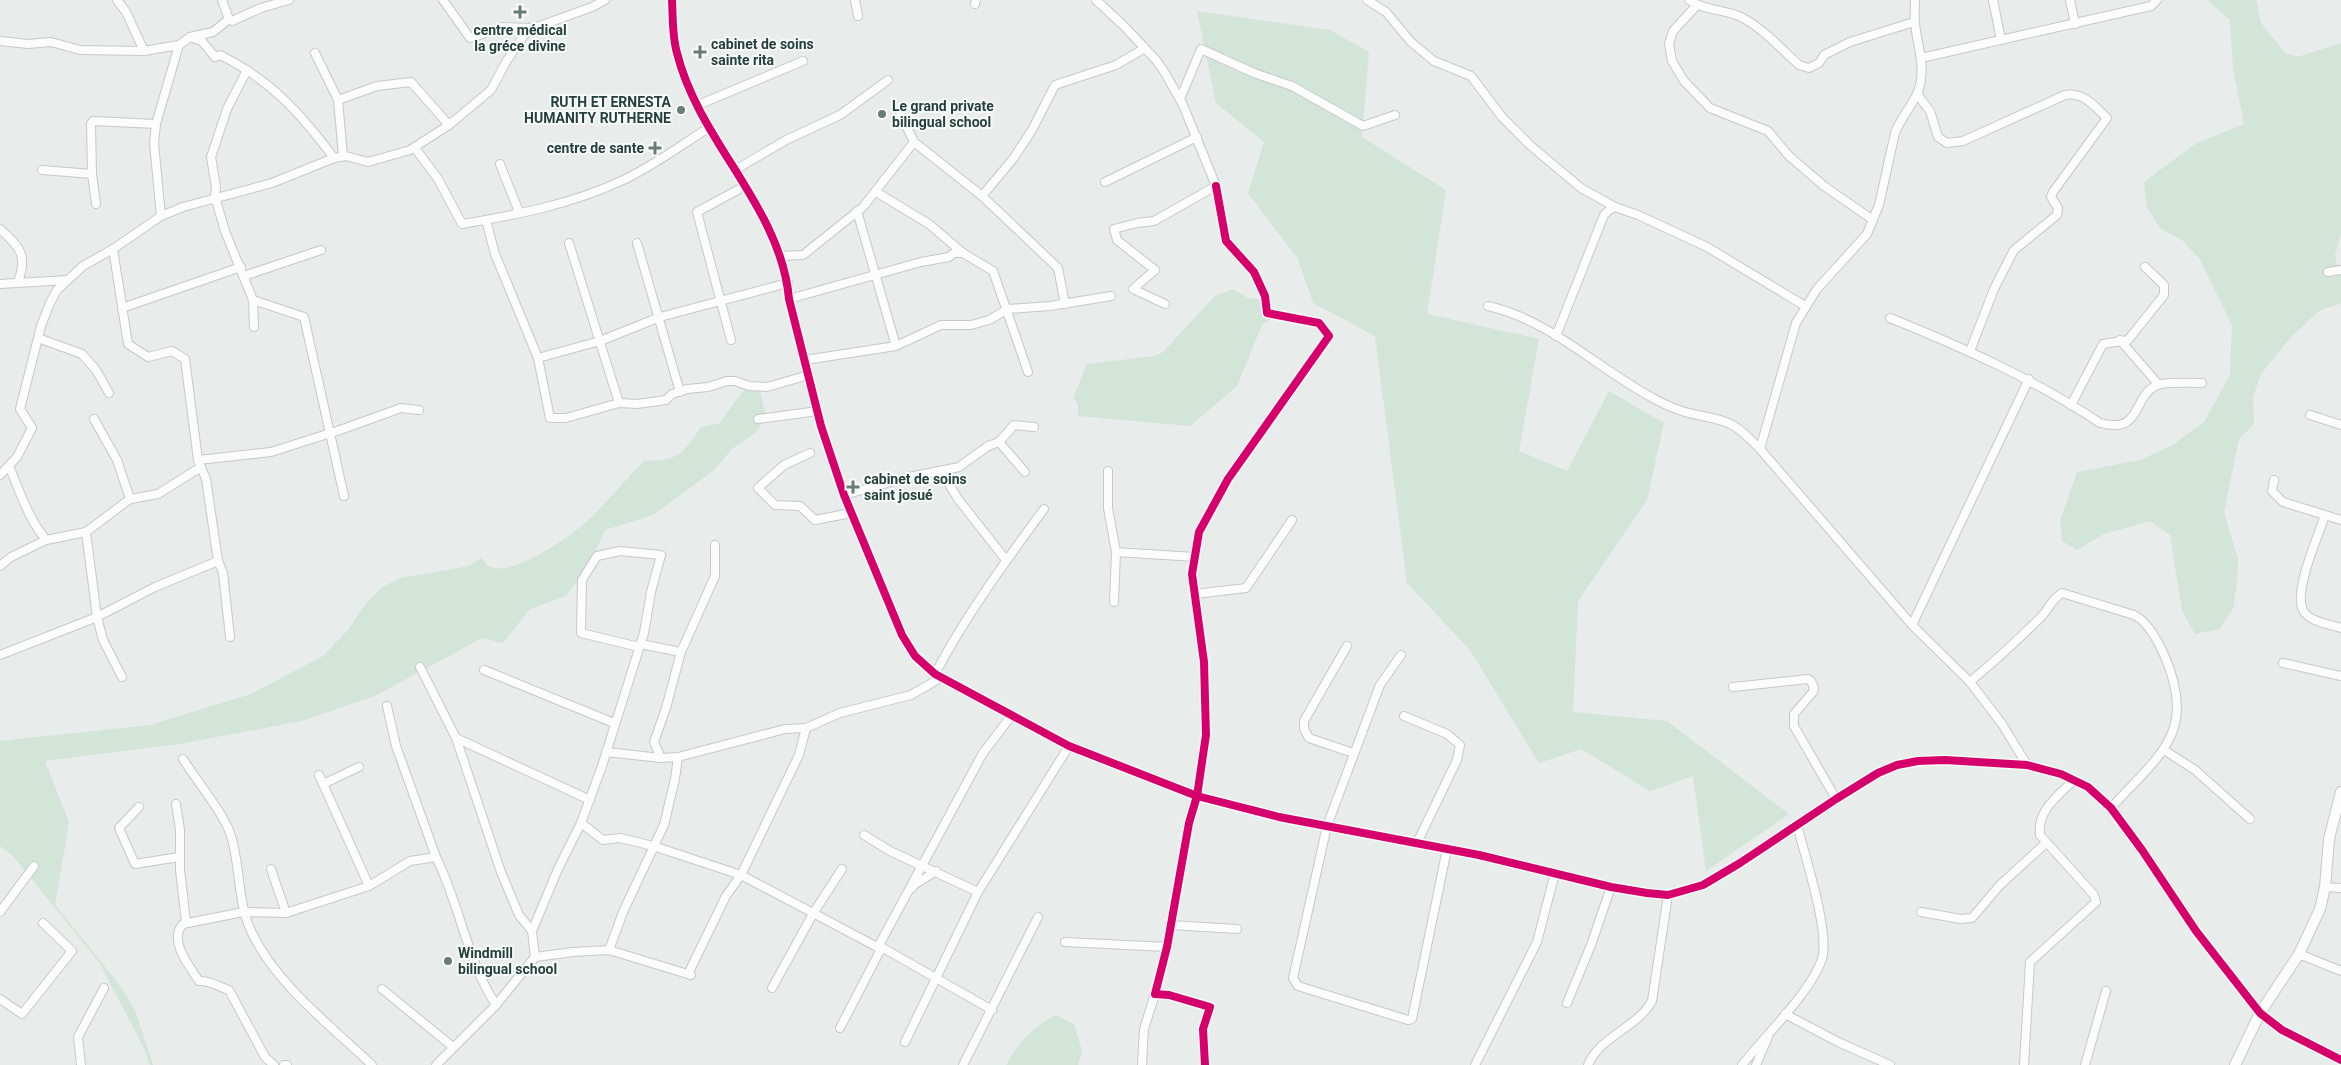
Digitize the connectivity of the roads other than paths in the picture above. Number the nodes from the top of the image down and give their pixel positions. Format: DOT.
graph roads {
  1 [pos="117,0"];
  2 [pos="222,0"];
  3 [pos="289,0"];
  4 [pos="444,0"];
  5 [pos="605,0"];
  6 [pos="672,0"];
  7 [pos="855,0"];
  8 [pos="1096,0"];
  9 [pos="1367,0"];
  10 [pos="1689,0"];
  11 [pos="1915,0"];
  12 [pos="1993,0"];
  13 [pos="2070,0"];
  14 [pos="2156,0"];
  15 [pos="1697,5"];
  16 [pos="858,16"];
  17 [pos="229,18"];
  18 [pos="1914,22"];
  19 [pos="2075,24"];
  20 [pos="534,28"];
  21 [pos="190,37"];
  22 [pos="2001,40"];
  23 [pos="0,41"];
  24 [pos="179,45"];
  25 [pos="1145,48"];
  26 [pos="144,51"];
  27 [pos="315,53"];
  28 [pos="1921,58"];
  29 [pos="803,61"];
  30 [pos="247,70"];
  31 [pos="888,80"];
  32 [pos="1917,94"];
  33 [pos="1180,99"];
  34 [pos="338,100"];
  35 [pos="698,105"];
  36 [pos="900,112"];
  37 [pos="1395,115"];
  38 [pos="156,124"];
  39 [pos="449,125"];
  40 [pos="710,127"];
  41 [pos="1197,137"];
  42 [pos="914,142"];
  43 [pos="415,148"];
  44 [pos="343,156"];
  45 [pos="334,158"];
  46 [pos="500,164"];
  47 [pos="42,170"];
  48 [pos="735,170"];
  49 [pos="92,174"];
  50 [pos="1105,182"];
  51 [pos="745,186"];
  52 [pos="1216,186"];
  53 [pos="876,192"];
  54 [pos="982,196"];
  55 [pos="214,197"];
  56 [pos="96,204"];
  57 [pos="1616,208"];
  58 [pos="856,211"];
  59 [pos="520,212"];
  60 [pos="161,216"];
  61 [pos="486,220"];
  62 [pos="1873,220"];
  63 [pos="0,229"];
  64 [pos="569,242"];
  65 [pos="637,243"];
  66 [pos="112,250"];
  67 [pos="321,250"];
  68 [pos="963,253"];
  69 [pos="781,256"];
  70 [pos="241,267"];
  71 [pos="2145,267"];
  72 [pos="2341,270"];
  73 [pos="2328,272"];
  74 [pos="244,276"];
  75 [pos="876,276"];
  76 [pos="67,280"];
  77 [pos="18,282"];
  78 [pos="788,283"];
  79 [pos="0,284"];
  80 [pos="1111,296"];
  81 [pos="789,299"];
  82 [pos="254,300"];
  83 [pos="720,301"];
  84 [pos="1065,304"];
  85 [pos="1165,304"];
  86 [pos="1488,306"];
  87 [pos="1805,306"];
  88 [pos="122,308"];
  89 [pos="1008,309"];
  90 [pos="660,317"];
  91 [pos="1890,318"];
  92 [pos="254,327"];
  93 [pos="1556,336"];
  94 [pos="38,338"];
  95 [pos="731,340"];
  96 [pos="2120,340"];
  97 [pos="600,341"];
  98 [pos="896,346"];
  99 [pos="1970,351"];
  100 [pos="538,358"];
  101 [pos="805,360"];
  102 [pos="1028,372"];
  103 [pos="809,375"];
  104 [pos="2029,379"];
  105 [pos="2202,382"];
  106 [pos="2158,384"];
  107 [pos="680,392"];
  108 [pos="109,393"];
  109 [pos="619,403"];
  110 [pos="2071,405"];
  111 [pos="419,410"];
  112 [pos="818,411"];
  113 [pos="2310,415"];
  114 [pos="94,419"];
  115 [pos="758,419"];
  116 [pos="2341,425"];
  117 [pos="1034,427"];
  118 [pos="330,433"];
  119 [pos="999,442"];
  120 [pos="1760,449"];
  121 [pos="810,453"];
  122 [pos="200,464"];
  123 [pos="10,466"];
  124 [pos="941,471"];
  125 [pos="1108,471"];
  126 [pos="1025,472"];
  127 [pos="0,475"];
  128 [pos="2274,480"];
  129 [pos="844,495"];
  130 [pos="344,496"];
  131 [pos="130,499"];
  132 [pos="1044,509"];
  133 [pos="851,513"];
  134 [pos="2325,515"];
  135 [pos="1292,520"];
  136 [pos="2341,520"];
  137 [pos="86,532"];
  138 [pos="46,540"];
  139 [pos="715,545"];
  140 [pos="1116,552"];
  141 [pos="1195,557"];
  142 [pos="1006,560"];
  143 [pos="218,562"];
  144 [pos="0,566"];
  145 [pos="1195,594"];
  146 [pos="1114,602"];
  147 [pos="97,617"];
  148 [pos="1912,625"];
  149 [pos="2341,628"];
  150 [pos="230,637"];
  151 [pos="640,645"];
  152 [pos="1347,646"];
  153 [pos="681,652"];
  154 [pos="0,655"];
  155 [pos="1401,655"];
  156 [pos="2283,663"];
  157 [pos="420,667"];
  158 [pos="484,670"];
  159 [pos="939,676"];
  160 [pos="2341,676"];
  161 [pos="122,677"];
  162 [pos="1970,682"];
  163 [pos="1733,687"];
  164 [pos="386,706"];
  165 [pos="1012,714"];
  166 [pos="1404,716"];
  167 [pos="614,723"];
  168 [pos="806,728"];
  169 [pos="456,738"];
  170 [pos="1069,746"];
  171 [pos="2164,750"];
  172 [pos="606,752"];
  173 [pos="1353,753"];
  174 [pos="678,757"];
  175 [pos="661,758"];
  176 [pos="183,759"];
  177 [pos="2027,765"];
  178 [pos="359,767"];
  179 [pos="319,775"];
  180 [pos="2074,780"];
  181 [pos="323,784"];
  182 [pos="2341,792"];
  183 [pos="1197,796"];
  184 [pos="1836,799"];
  185 [pos="590,800"];
  186 [pos="176,804"];
  187 [pos="139,807"];
  188 [pos="2111,808"];
  189 [pos="2250,819"];
  190 [pos="581,823"];
  191 [pos="1797,825"];
  192 [pos="1327,826"];
  193 [pos="864,835"];
  194 [pos="1417,843"];
  195 [pos="2046,843"];
  196 [pos="653,846"];
  197 [pos="1447,849"];
  198 [pos="178,857"];
  199 [pos="436,857"];
  200 [pos="922,865"];
  201 [pos="34,866"];
  202 [pos="842,869"];
  203 [pos="271,870"];
  204 [pos="936,871"];
  205 [pos="1555,873"];
  206 [pos="741,874"];
  207 [pos="369,886"];
  208 [pos="1611,887"];
  209 [pos="2325,887"];
  210 [pos="2341,888"];
  211 [pos="978,892"];
  212 [pos="1668,894"];
  213 [pos="0,912"];
  214 [pos="243,912"];
  215 [pos="814,912"];
  216 [pos="1921,912"];
  217 [pos="286,913"];
  218 [pos="1038,917"];
  219 [pos="186,922"];
  220 [pos="43,923"];
  221 [pos="1170,925"];
  222 [pos="1237,929"];
  223 [pos="532,931"];
  224 [pos="1065,942"];
  225 [pos="1167,947"];
  226 [pos="880,948"];
  227 [pos="609,950"];
  228 [pos="2299,954"];
  229 [pos="535,957"];
  230 [pos="2341,971"];
  231 [pos="937,979"];
  232 [pos="104,988"];
  233 [pos="772,988"];
  234 [pos="382,989"];
  235 [pos="2106,991"];
  236 [pos="1155,994"];
  237 [pos="0,999"];
  238 [pos="1567,1003"];
  239 [pos="496,1005"];
  240 [pos="992,1010"];
  241 [pos="2260,1013"];
  242 [pos="1785,1014"];
  243 [pos="840,1028"];
  244 [pos="1771,1030"];
  245 [pos="905,1042"];
  246 [pos="454,1047"];
  247 [pos="2341,1060"];
  248 [pos="1876,1062"];
  249 [pos="81,1065"];
  250 [pos="274,1065"];
  251 [pos="372,1065"];
  252 [pos="436,1065"];
  253 [pos="963,1065"];
  254 [pos="1142,1065"];
  255 [pos="1205,1065"];
  256 [pos="1475,1065"];
  257 [pos="1588,1065"];
  258 [pos="1742,1065"];
  259 [pos="1756,1065"];
  260 [pos="1890,1065"];
  261 [pos="2024,1065"];
  262 [pos="2085,1065"];
  263 [pos="2235,1065"];
  1 -- 26 [label="street"];
  2 -- 17 [label="street"];
  3 -- 17 [label="street"];
  4 -- 20 [label="street"];
  5 -- 20 [label="street"];
  6 -- 35 [label="street"];
  7 -- 16 [label="street"];
  8 -- 25 [label="street"];
  9 -- 57 [label="street"];
  10 -- 15 [label="street"];
  11 -- 18 [label="street"];
  12 -- 22 [label="street"];
  13 -- 19 [label="street"];
  14 -- 19 [label="street"];
  15 -- 18 [label="street"];
  15 -- 62 [label="street"];
  17 -- 21 [label="street"];
  18 -- 28 [label="street"];
  19 -- 22 [label="street"];
  20 -- 39 [label="street"];
  21 -- 24 [label="street"];
  21 -- 30 [label="street"];
  22 -- 28 [label="street"];
  23 -- 26 [label="street"];
  24 -- 26 [label="street"];
  24 -- 38 [label="street"];
  25 -- 33 [label="street"];
  25 -- 54 [label="street"];
  27 -- 34 [label="street"];
  28 -- 32 [label="street"];
  29 -- 35 [label="street"];
  30 -- 45 [label="street"];
  30 -- 55 [label="street"];
  31 -- 48 [label="street"];
  32 -- 62 [label="street"];
  32 -- 99 [label="street"];
  33 -- 37 [label="street"];
  33 -- 41 [label="street"];
  34 -- 39 [label="street"];
  34 -- 44 [label="street"];
  35 -- 40 [label="street"];
  36 -- 42 [label="street"];
  38 -- 49 [label="street"];
  38 -- 60 [label="street"];
  39 -- 43 [label="street"];
  40 -- 48 [label="street"];
  40 -- 59 [label="street"];
  41 -- 50 [label="street"];
  41 -- 52 [label="street"];
  42 -- 53 [label="street"];
  42 -- 54 [label="street"];
  43 -- 44 [label="street"];
  43 -- 61 [label="street"];
  44 -- 45 [label="street"];
  45 -- 55 [label="street"];
  46 -- 59 [label="street"];
  47 -- 49 [label="street"];
  48 -- 51 [label="street"];
  49 -- 56 [label="street"];
  51 -- 69 [label="street"];
  51 -- 83 [label="street"];
  52 -- 85 [label="street"];
  52 -- 141 [label="street"];
  53 -- 58 [label="street"];
  53 -- 68 [label="street"];
  54 -- 84 [label="street"];
  55 -- 60 [label="street"];
  55 -- 70 [label="street"];
  57 -- 87 [label="street"];
  57 -- 93 [label="street"];
  58 -- 69 [label="street"];
  58 -- 75 [label="street"];
  59 -- 61 [label="street"];
  60 -- 66 [label="street"];
  61 -- 100 [label="street"];
  62 -- 87 [label="street"];
  63 -- 77 [label="street"];
  64 -- 97 [label="street"];
  65 -- 90 [label="street"];
  66 -- 76 [label="street"];
  66 -- 88 [label="street"];
  67 -- 74 [label="street"];
  68 -- 75 [label="street"];
  68 -- 89 [label="street"];
  69 -- 78 [label="street"];
  70 -- 74 [label="street"];
  70 -- 88 [label="street"];
  71 -- 96 [label="street"];
  72 -- 73 [label="street"];
  74 -- 82 [label="street"];
  75 -- 81 [label="street"];
  75 -- 98 [label="street"];
  76 -- 77 [label="street"];
  76 -- 94 [label="street"];
  77 -- 79 [label="street"];
  78 -- 81 [label="street"];
  78 -- 83 [label="street"];
  80 -- 84 [label="street"];
  81 -- 101 [label="street"];
  82 -- 92 [label="street"];
  82 -- 118 [label="street"];
  83 -- 90 [label="street"];
  83 -- 95 [label="street"];
  84 -- 89 [label="street"];
  86 -- 93 [label="street"];
  87 -- 120 [label="street"];
  88 -- 122 [label="street"];
  89 -- 98 [label="street"];
  89 -- 102 [label="street"];
  90 -- 97 [label="street"];
  90 -- 107 [label="street"];
  91 -- 99 [label="street"];
  93 -- 120 [label="street"];
  94 -- 108 [label="street"];
  94 -- 123 [label="street"];
  96 -- 106 [label="street"];
  96 -- 110 [label="street"];
  97 -- 100 [label="street"];
  97 -- 109 [label="street"];
  98 -- 101 [label="street"];
  99 -- 104 [label="street"];
  100 -- 109 [label="street"];
  101 -- 103 [label="street"];
  103 -- 107 [label="street"];
  103 -- 112 [label="street"];
  104 -- 110 [label="street"];
  104 -- 148 [label="street"];
  105 -- 106 [label="street"];
  106 -- 110 [label="street"];
  107 -- 109 [label="street"];
  111 -- 118 [label="street"];
  112 -- 115 [label="street"];
  112 -- 129 [label="street"];
  113 -- 116 [label="street"];
  114 -- 131 [label="street"];
  117 -- 119 [label="street"];
  118 -- 122 [label="street"];
  118 -- 130 [label="street"];
  119 -- 124 [label="street"];
  119 -- 126 [label="street"];
  120 -- 148 [label="street"];
  121 -- 133 [label="street"];
  122 -- 131 [label="street"];
  122 -- 143 [label="street"];
  123 -- 127 [label="street"];
  123 -- 138 [label="street"];
  124 -- 129 [label="street"];
  124 -- 142 [label="street"];
  125 -- 140 [label="street"];
  128 -- 134 [label="street"];
  129 -- 133 [label="street"];
  131 -- 137 [label="street"];
  132 -- 142 [label="street"];
  133 -- 159 [label="street"];
  134 -- 136 [label="street"];
  134 -- 149 [label="street"];
  135 -- 145 [label="street"];
  137 -- 138 [label="street"];
  137 -- 147 [label="street"];
  138 -- 144 [label="street"];
  139 -- 153 [label="street"];
  140 -- 141 [label="street"];
  140 -- 146 [label="street"];
  141 -- 145 [label="street"];
  142 -- 159 [label="street"];
  143 -- 147 [label="street"];
  143 -- 150 [label="street"];
  145 -- 183 [label="street"];
  147 -- 154 [label="street"];
  147 -- 161 [label="street"];
  148 -- 162 [label="street"];
  151 -- 151 [label="street"];
  151 -- 153 [label="street"];
  151 -- 167 [label="street"];
  152 -- 173 [label="street"];
  153 -- 175 [label="street"];
  155 -- 173 [label="street"];
  156 -- 160 [label="street"];
  157 -- 169 [label="street"];
  158 -- 167 [label="street"];
  159 -- 165 [label="street"];
  159 -- 168 [label="street"];
  162 -- 171 [label="street"];
  162 -- 177 [label="street"];
  163 -- 184 [label="street"];
  164 -- 199 [label="street"];
  165 -- 170 [label="street"];
  165 -- 200 [label="street"];
  166 -- 194 [label="street"];
  167 -- 172 [label="street"];
  168 -- 174 [label="street"];
  168 -- 206 [label="street"];
  169 -- 185 [label="street"];
  169 -- 223 [label="street"];
  170 -- 183 [label="street"];
  170 -- 211 [label="street"];
  171 -- 188 [label="street"];
  171 -- 189 [label="street"];
  172 -- 175 [label="street"];
  172 -- 185 [label="street"];
  173 -- 192 [label="street"];
  174 -- 175 [label="street"];
  174 -- 196 [label="street"];
  176 -- 214 [label="street"];
  177 -- 180 [label="street"];
  177 -- 184 [label="street"];
  178 -- 181 [label="street"];
  179 -- 181 [label="street"];
  180 -- 188 [label="street"];
  180 -- 195 [label="street"];
  181 -- 207 [label="street"];
  182 -- 209 [label="street"];
  183 -- 192 [label="street"];
  183 -- 221 [label="street"];
  184 -- 191 [label="street"];
  185 -- 190 [label="street"];
  186 -- 198 [label="street"];
  187 -- 198 [label="street"];
  188 -- 241 [label="street"];
  190 -- 196 [label="street"];
  190 -- 223 [label="street"];
  191 -- 212 [label="street"];
  191 -- 242 [label="street"];
  192 -- 194 [label="street"];
  192 -- 197 [label="street"];
  193 -- 200 [label="street"];
  194 -- 197 [label="street"];
  195 -- 216 [label="street"];
  195 -- 261 [label="street"];
  196 -- 206 [label="street"];
  196 -- 227 [label="street"];
  197 -- 205 [label="street"];
  198 -- 219 [label="street"];
  199 -- 207 [label="street"];
  199 -- 239 [label="street"];
  200 -- 204 [label="street"];
  200 -- 226 [label="street"];
  201 -- 213 [label="street"];
  202 -- 215 [label="street"];
  203 -- 217 [label="street"];
  204 -- 211 [label="street"];
  204 -- 226 [label="street"];
  205 -- 208 [label="street"];
  205 -- 256 [label="street"];
  206 -- 215 [label="street"];
  206 -- 227 [label="street"];
  207 -- 217 [label="street"];
  208 -- 212 [label="street"];
  208 -- 238 [label="street"];
  209 -- 210 [label="street"];
  209 -- 228 [label="street"];
  211 -- 231 [label="street"];
  212 -- 257 [label="street"];
  214 -- 217 [label="street"];
  214 -- 219 [label="street"];
  214 -- 251 [label="street"];
  215 -- 226 [label="street"];
  215 -- 233 [label="street"];
  218 -- 240 [label="street"];
  219 -- 250 [label="street"];
  220 -- 237 [label="street"];
  221 -- 222 [label="street"];
  221 -- 225 [label="street"];
  223 -- 229 [label="street"];
  224 -- 225 [label="street"];
  225 -- 236 [label="street"];
  226 -- 231 [label="street"];
  226 -- 243 [label="street"];
  227 -- 229 [label="street"];
  228 -- 230 [label="street"];
  228 -- 241 [label="street"];
  229 -- 239 [label="street"];
  231 -- 240 [label="street"];
  231 -- 245 [label="street"];
  232 -- 249 [label="street"];
  234 -- 246 [label="street"];
  235 -- 262 [label="street"];
  236 -- 254 [label="street"];
  236 -- 255 [label="street"];
  239 -- 246 [label="street"];
  240 -- 253 [label="street"];
  241 -- 247 [label="street"];
  241 -- 263 [label="street"];
  242 -- 244 [label="street"];
  242 -- 248 [label="street"];
  244 -- 258 [label="street"];
  244 -- 259 [label="street"];
  246 -- 252 [label="street"];
  248 -- 260 [label="street"];
}
